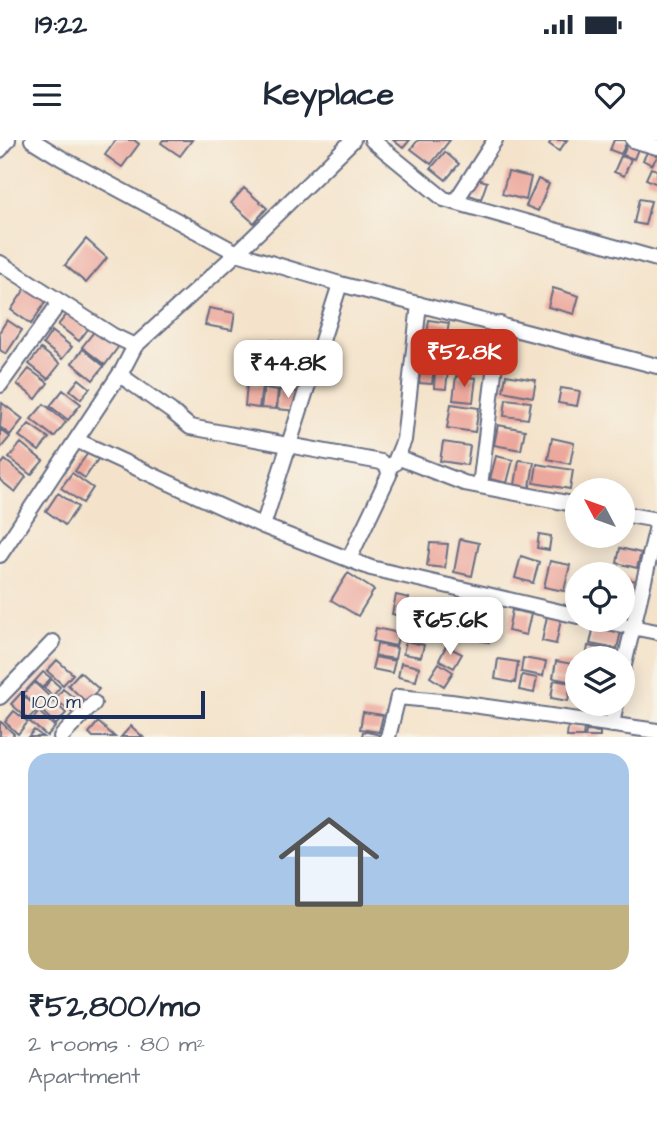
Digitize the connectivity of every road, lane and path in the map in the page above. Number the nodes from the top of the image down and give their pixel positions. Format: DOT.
graph roads {
  1 [pos="8,140"];
  2 [pos="32,140"];
  3 [pos="353,140"];
  4 [pos="372,140"];
  5 [pos="495,140"];
  6 [pos="633,140"];
  7 [pos="657,147"];
  8 [pos="0,150"];
  9 [pos="455,202"];
  10 [pos="237,253"];
  11 [pos="657,258"];
  12 [pos="0,263"];
  13 [pos="340,284"];
  14 [pos="60,302"];
  15 [pos="419,304"];
  16 [pos="500,324"];
  17 [pos="135,346"];
  18 [pos="657,366"];
  19 [pos="120,374"];
  20 [pos="1,380"];
  21 [pos="76,440"];
  22 [pos="289,446"];
  23 [pos="397,457"];
  24 [pos="389,475"];
  25 [pos="480,486"];
  26 [pos="565,502"];
  27 [pos="635,516"];
  28 [pos="657,520"];
  29 [pos="263,526"];
  30 [pos="657,526"];
  31 [pos="0,555"];
  32 [pos="349,559"];
  33 [pos="565,613"];
  34 [pos="635,615"];
  35 [pos="635,628"];
  36 [pos="657,632"];
  37 [pos="53,642"];
  38 [pos="0,697"];
  39 [pos="94,703"];
  40 [pos="614,716"];
  41 [pos="612,725"];
  42 [pos="657,731"];
  43 [pos="61,737"];
  44 [pos="388,737"];
  1 -- 8 [label="street"];
  2 -- 10 [label="street"];
  3 -- 10 [label="street"];
  4 -- 9 [label="street"];
  5 -- 9 [label="street"];
  6 -- 7 [label="street"];
  9 -- 11 [label="street"];
  10 -- 13 [label="street"];
  10 -- 17 [label="street"];
  12 -- 14 [label="street"];
  13 -- 15 [label="street"];
  13 -- 22 [label="street"];
  14 -- 17 [label="street"];
  14 -- 20 [label="street"];
  15 -- 16 [label="street"];
  15 -- 23 [label="street"];
  16 -- 18 [label="street"];
  16 -- 25 [label="street"];
  17 -- 19 [label="street"];
  19 -- 21 [label="street"];
  19 -- 22 [label="street"];
  21 -- 29 [label="street"];
  21 -- 31 [label="street"];
  22 -- 24 [label="street"];
  22 -- 29 [label="street"];
  23 -- 24 [label="street"];
  23 -- 25 [label="street"];
  24 -- 32 [label="street"];
  25 -- 26 [label="street"];
  27 -- 28 [label="street"];
  29 -- 32 [label="street"];
  30 -- 34 [label="street"];
  32 -- 33 [label="street"];
  35 -- 36 [label="street"];
  37 -- 38 [label="street"];
  39 -- 43 [label="street"];
  40 -- 41 [label="street"];
  41 -- 42 [label="street"];
  41 -- 44 [label="street"];
}
